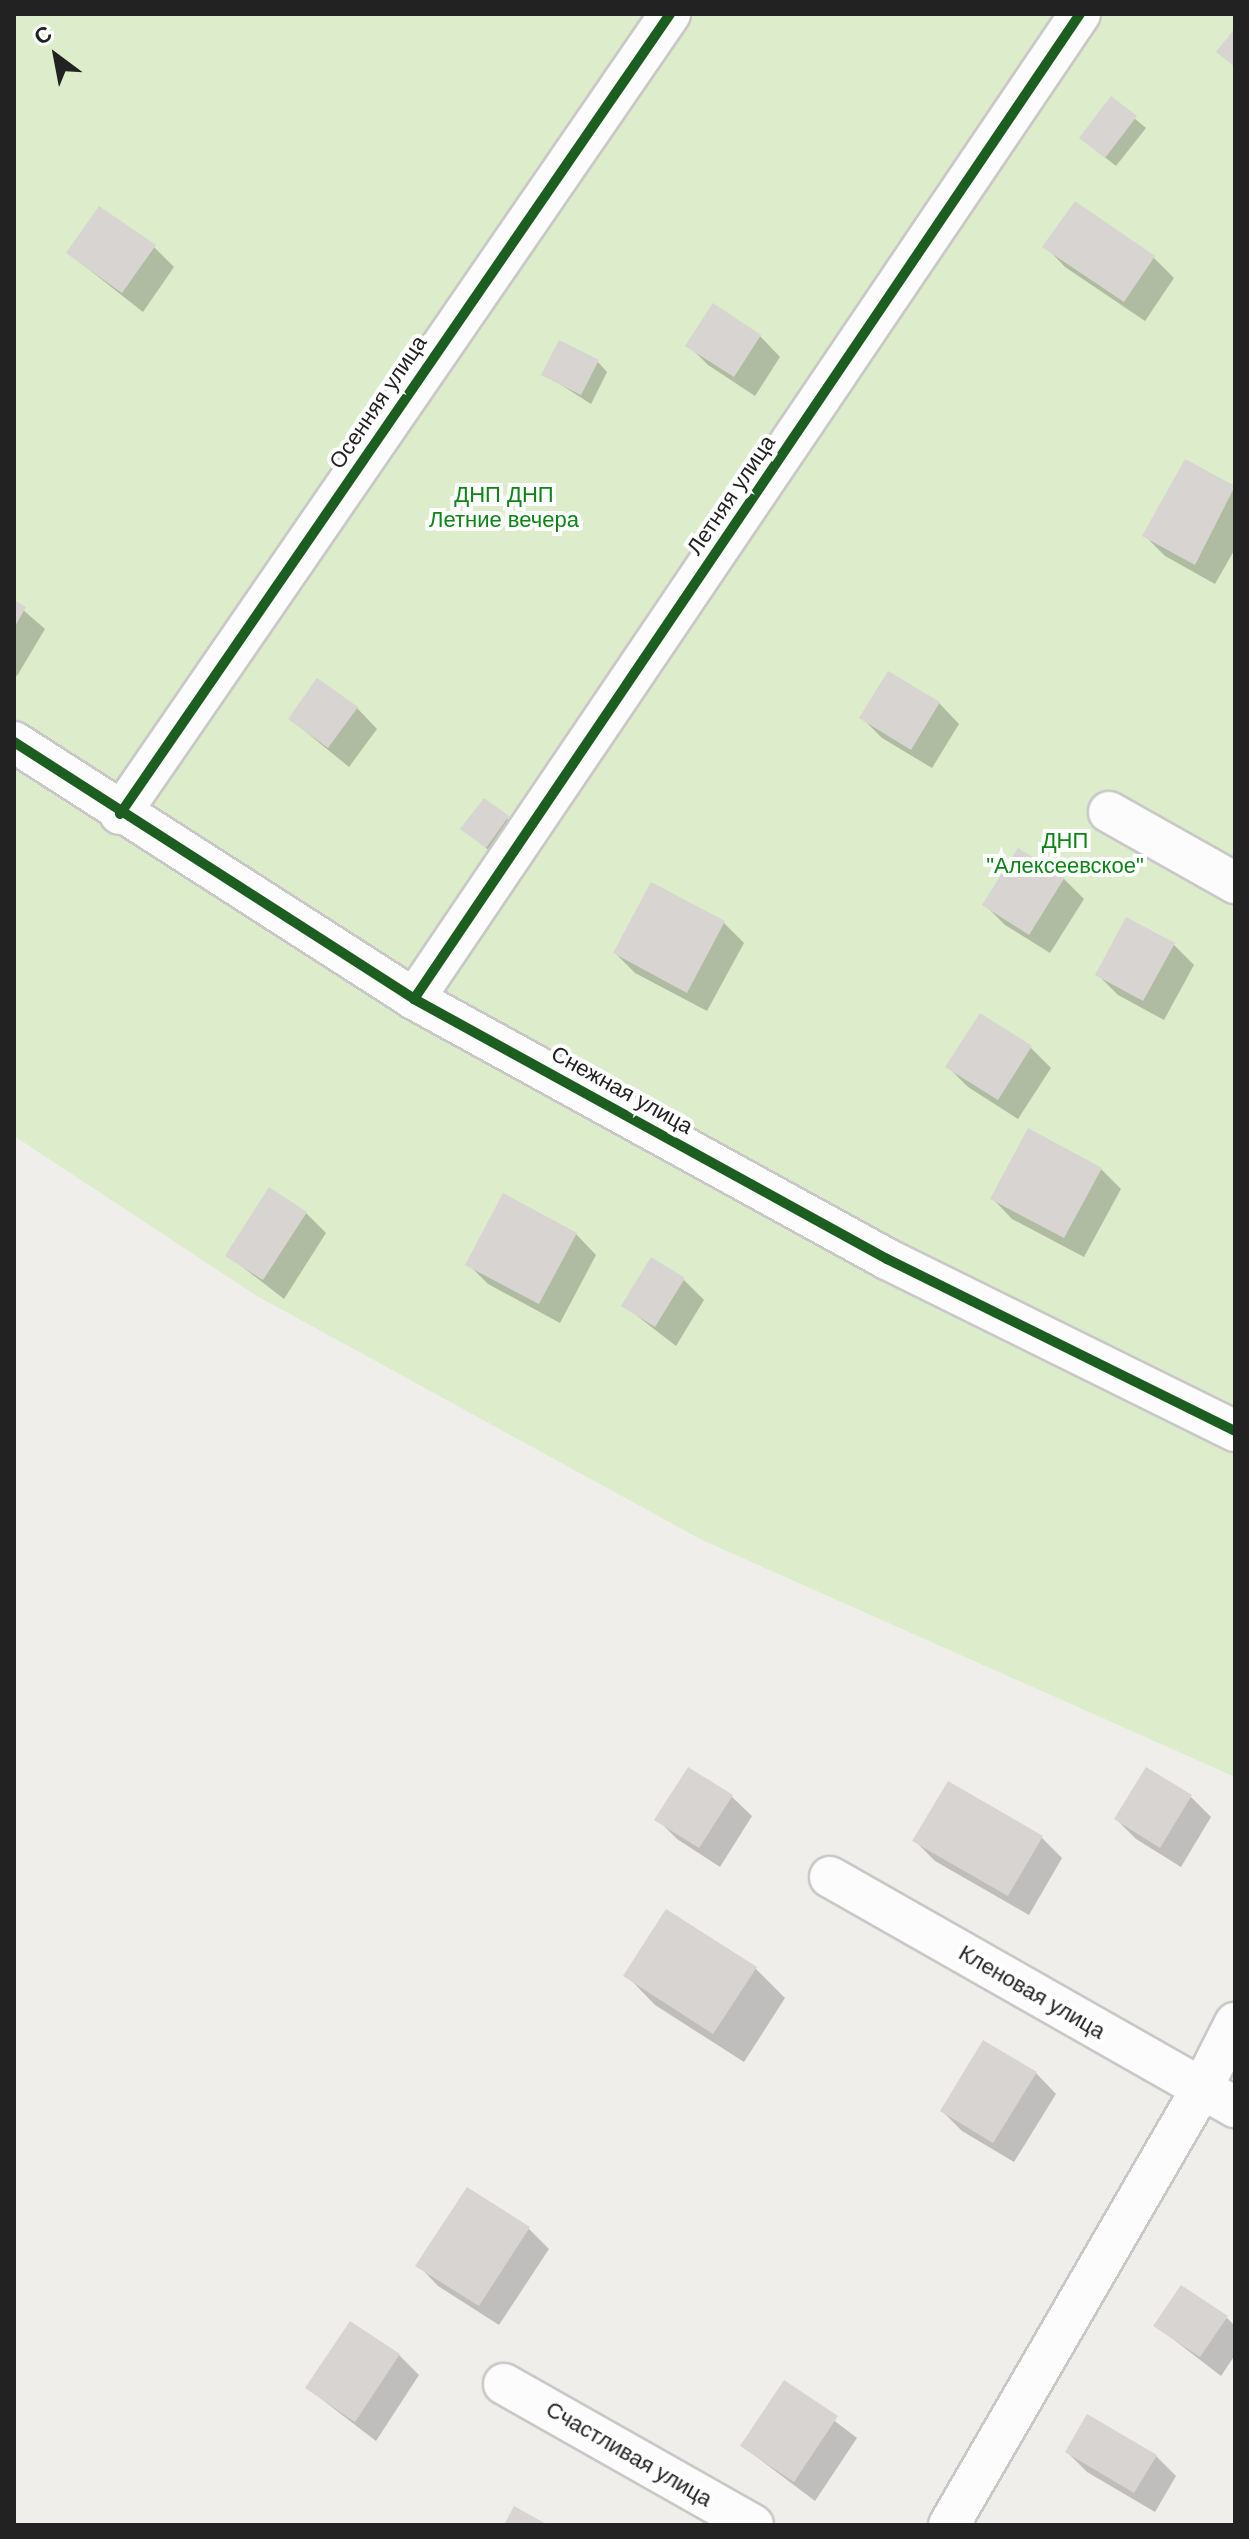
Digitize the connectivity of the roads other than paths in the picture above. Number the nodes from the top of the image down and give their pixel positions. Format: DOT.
graph roads {
  1 [pos="670,14"];
  2 [pos="1080,14"];
  3 [pos="14,742"];
  4 [pos="1109,812"];
  5 [pos="120,814"];
  6 [pos="1235,883"];
  7 [pos="414,999"];
  8 [pos="1235,1431"];
  9 [pos="830,1877"];
  10 [pos="1235,2023"];
  11 [pos="1219,2098"];
  12 [pos="504,2384"];
  13 [pos="753,2525"];
  14 [pos="949,2525"];
  1 -- 5 [label="street, Осенняя улица"];
  2 -- 7 [label="street, Летняя улица"];
  3 -- 5 [label="street, Снежная улица"];
  4 -- 6 [label="street"];
  5 -- 7 [label="street, Снежная улица"];
  7 -- 8 [label="street, Снежная улица"];
  9 -- 11 [label="street, Кленовая улица"];
  10 -- 11 [label="street"];
  11 -- 14 [label="street"];
  12 -- 13 [label="street, Счастливая улица"];
}
